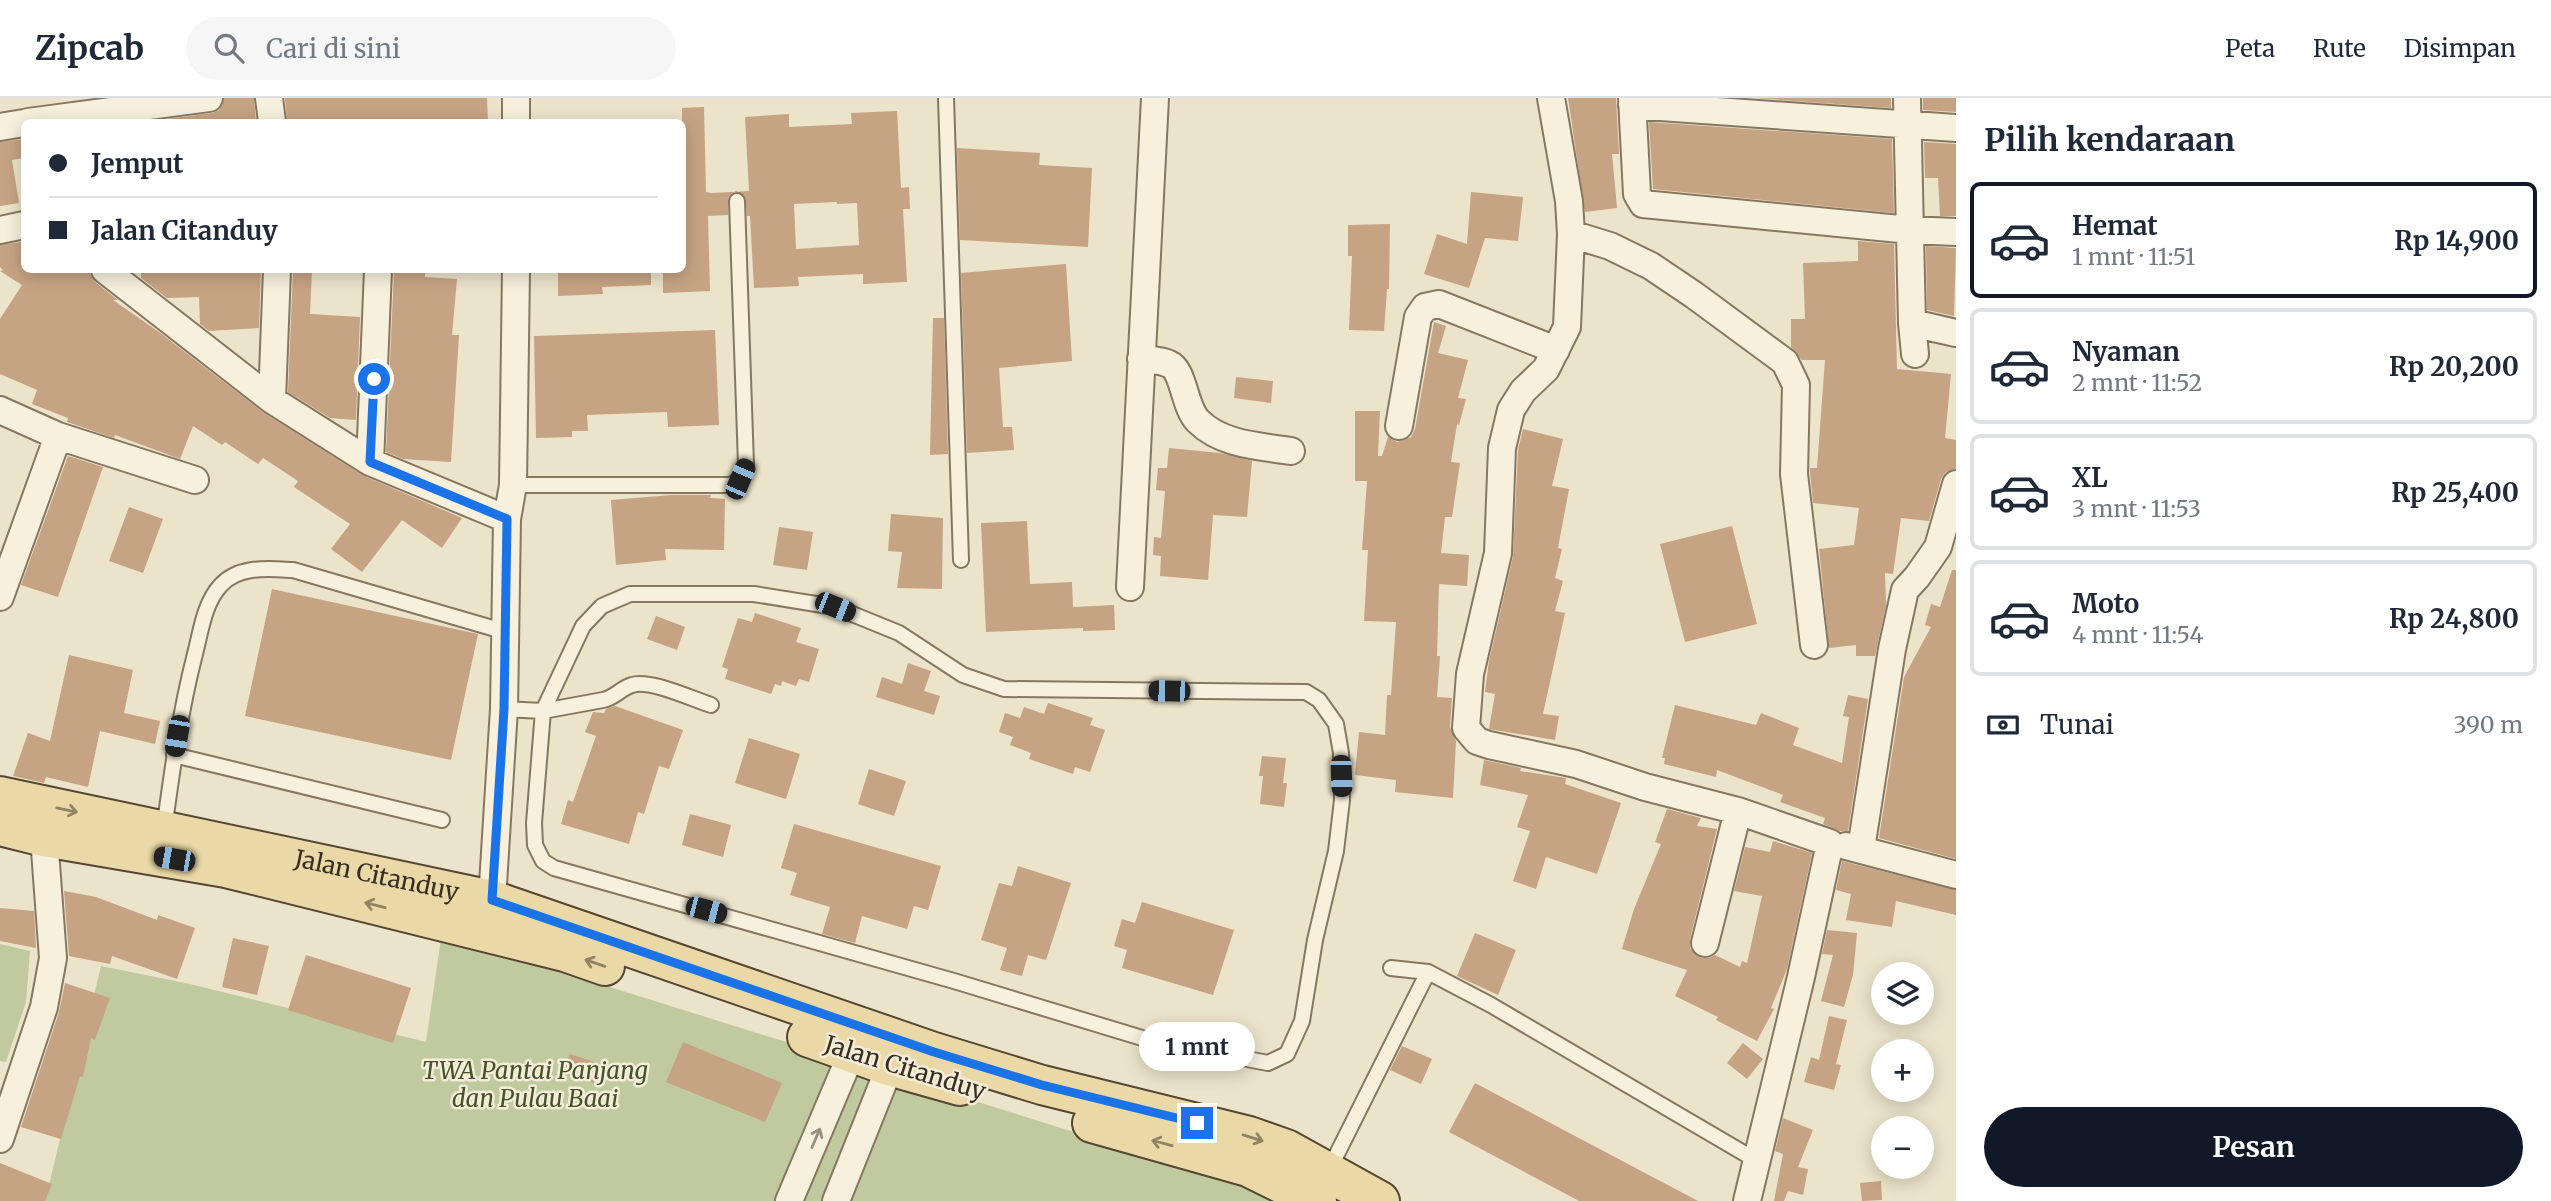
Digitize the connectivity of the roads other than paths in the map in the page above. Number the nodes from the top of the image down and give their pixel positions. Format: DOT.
graph roads {
  1 [pos="209,98"];
  2 [pos="269,98"];
  3 [pos="516,98"];
  4 [pos="947,98"];
  5 [pos="1155,98"];
  6 [pos="1551,98"];
  7 [pos="1907,98"];
  8 [pos="1632,101"];
  9 [pos="38,117"];
  10 [pos="272,119"];
  11 [pos="516,119"];
  12 [pos="21,121"];
  13 [pos="1909,126"];
  14 [pos="0,127"];
  15 [pos="1956,128"];
  16 [pos="737,201"];
  17 [pos="21,226"];
  18 [pos="0,230"];
  19 [pos="1910,230"];
  20 [pos="1956,232"];
  21 [pos="1572,234"];
  22 [pos="108,273"];
  23 [pos="277,273"];
  24 [pos="378,273"];
  25 [pos="516,273"];
  26 [pos="1912,323"];
  27 [pos="1956,332"];
  28 [pos="1556,350"];
  29 [pos="1915,354"];
  30 [pos="1142,359"];
  31 [pos="272,401"];
  32 [pos="0,410"];
  33 [pos="1399,426"];
  34 [pos="58,436"];
  35 [pos="1291,451"];
  36 [pos="370,462"];
  37 [pos="195,480"];
  38 [pos="1956,484"];
  39 [pos="513,485"];
  40 [pos="507,519"];
  41 [pos="961,560"];
  42 [pos="1130,587"];
  43 [pos="0,597"];
  44 [pos="506,632"];
  45 [pos="1814,645"];
  46 [pos="711,705"];
  47 [pos="504,709"];
  48 [pos="543,711"];
  49 [pos="174,755"];
  50 [pos="0,796"];
  51 [pos="1738,811"];
  52 [pos="442,820"];
  53 [pos="0,826"];
  54 [pos="164,830"];
  55 [pos="44,837"];
  56 [pos="1830,843"];
  57 [pos="1861,849"];
  58 [pos="1956,875"];
  59 [pos="492,900"];
  60 [pos="1705,943"];
  61 [pos="1391,968"];
  62 [pos="1428,972"];
  63 [pos="857,1040"];
  64 [pos="895,1053"];
  65 [pos="2,1127"];
  66 [pos="1759,1162"];
  67 [pos="1323,1186"];
  68 [pos="789,1201"];
  69 [pos="836,1201"];
  70 [pos="1380,1201"];
  71 [pos="1747,1201"];
  1 -- 9 [label="street"];
  2 -- 10 [label="street"];
  3 -- 11 [label="street"];
  4 -- 41 [label="lane"];
  5 -- 30 [label="street"];
  6 -- 21 [label="street"];
  7 -- 13 [label="street"];
  8 -- 13 [label="street"];
  8 -- 19 [label="street"];
  12 -- 14 [label="street"];
  13 -- 15 [label="street"];
  13 -- 19 [label="street"];
  16 -- 39 [label="lane"];
  17 -- 18 [label="street"];
  19 -- 20 [label="street"];
  19 -- 26 [label="street"];
  21 -- 28 [label="street"];
  21 -- 45 [label="street"];
  22 -- 31 [label="street"];
  23 -- 31 [label="street"];
  24 -- 36 [label="street"];
  25 -- 39 [label="street"];
  26 -- 27 [label="street"];
  26 -- 29 [label="street"];
  28 -- 33 [label="street"];
  28 -- 51 [label="street"];
  30 -- 35 [label="street"];
  30 -- 42 [label="street"];
  31 -- 36 [label="street"];
  32 -- 34 [label="street"];
  34 -- 37 [label="street"];
  34 -- 43 [label="street"];
  36 -- 40 [label="street"];
  38 -- 57 [label="street"];
  39 -- 40 [label="street"];
  40 -- 44 [label="street"];
  44 -- 47 [label="street"];
  44 -- 49 [label="lane"];
  46 -- 48 [label="lane"];
  47 -- 48 [label="lane"];
  47 -- 59 [label="street"];
  48 -- 48 [label="lane"];
  49 -- 52 [label="lane"];
  49 -- 54 [label="lane"];
  50 -- 54 [label="main road, Jalan Citanduy, one-way"];
  51 -- 56 [label="street"];
  51 -- 60 [label="street"];
  53 -- 55 [label="main road, Jalan Citanduy"];
  54 -- 59 [label="main road, Jalan Citanduy"];
  63 -- 55 [label="main road, Jalan Citanduy, one-way"];
  55 -- 65 [label="street"];
  56 -- 57 [label="street"];
  56 -- 66 [label="street"];
  57 -- 58 [label="street"];
  59 -- 63 [label="main road, Jalan Citanduy"];
  61 -- 62 [label="lane"];
  62 -- 66 [label="lane"];
  62 -- 67 [label="lane"];
  63 -- 64 [label="main road, Jalan Citanduy"];
  68 -- 63 [label="street, one-way"];
  64 -- 67 [label="main road, Jalan Citanduy"];
  64 -- 69 [label="street"];
  66 -- 71 [label="street"];
  67 -- 70 [label="main road, Jalan Citanduy"];
}
